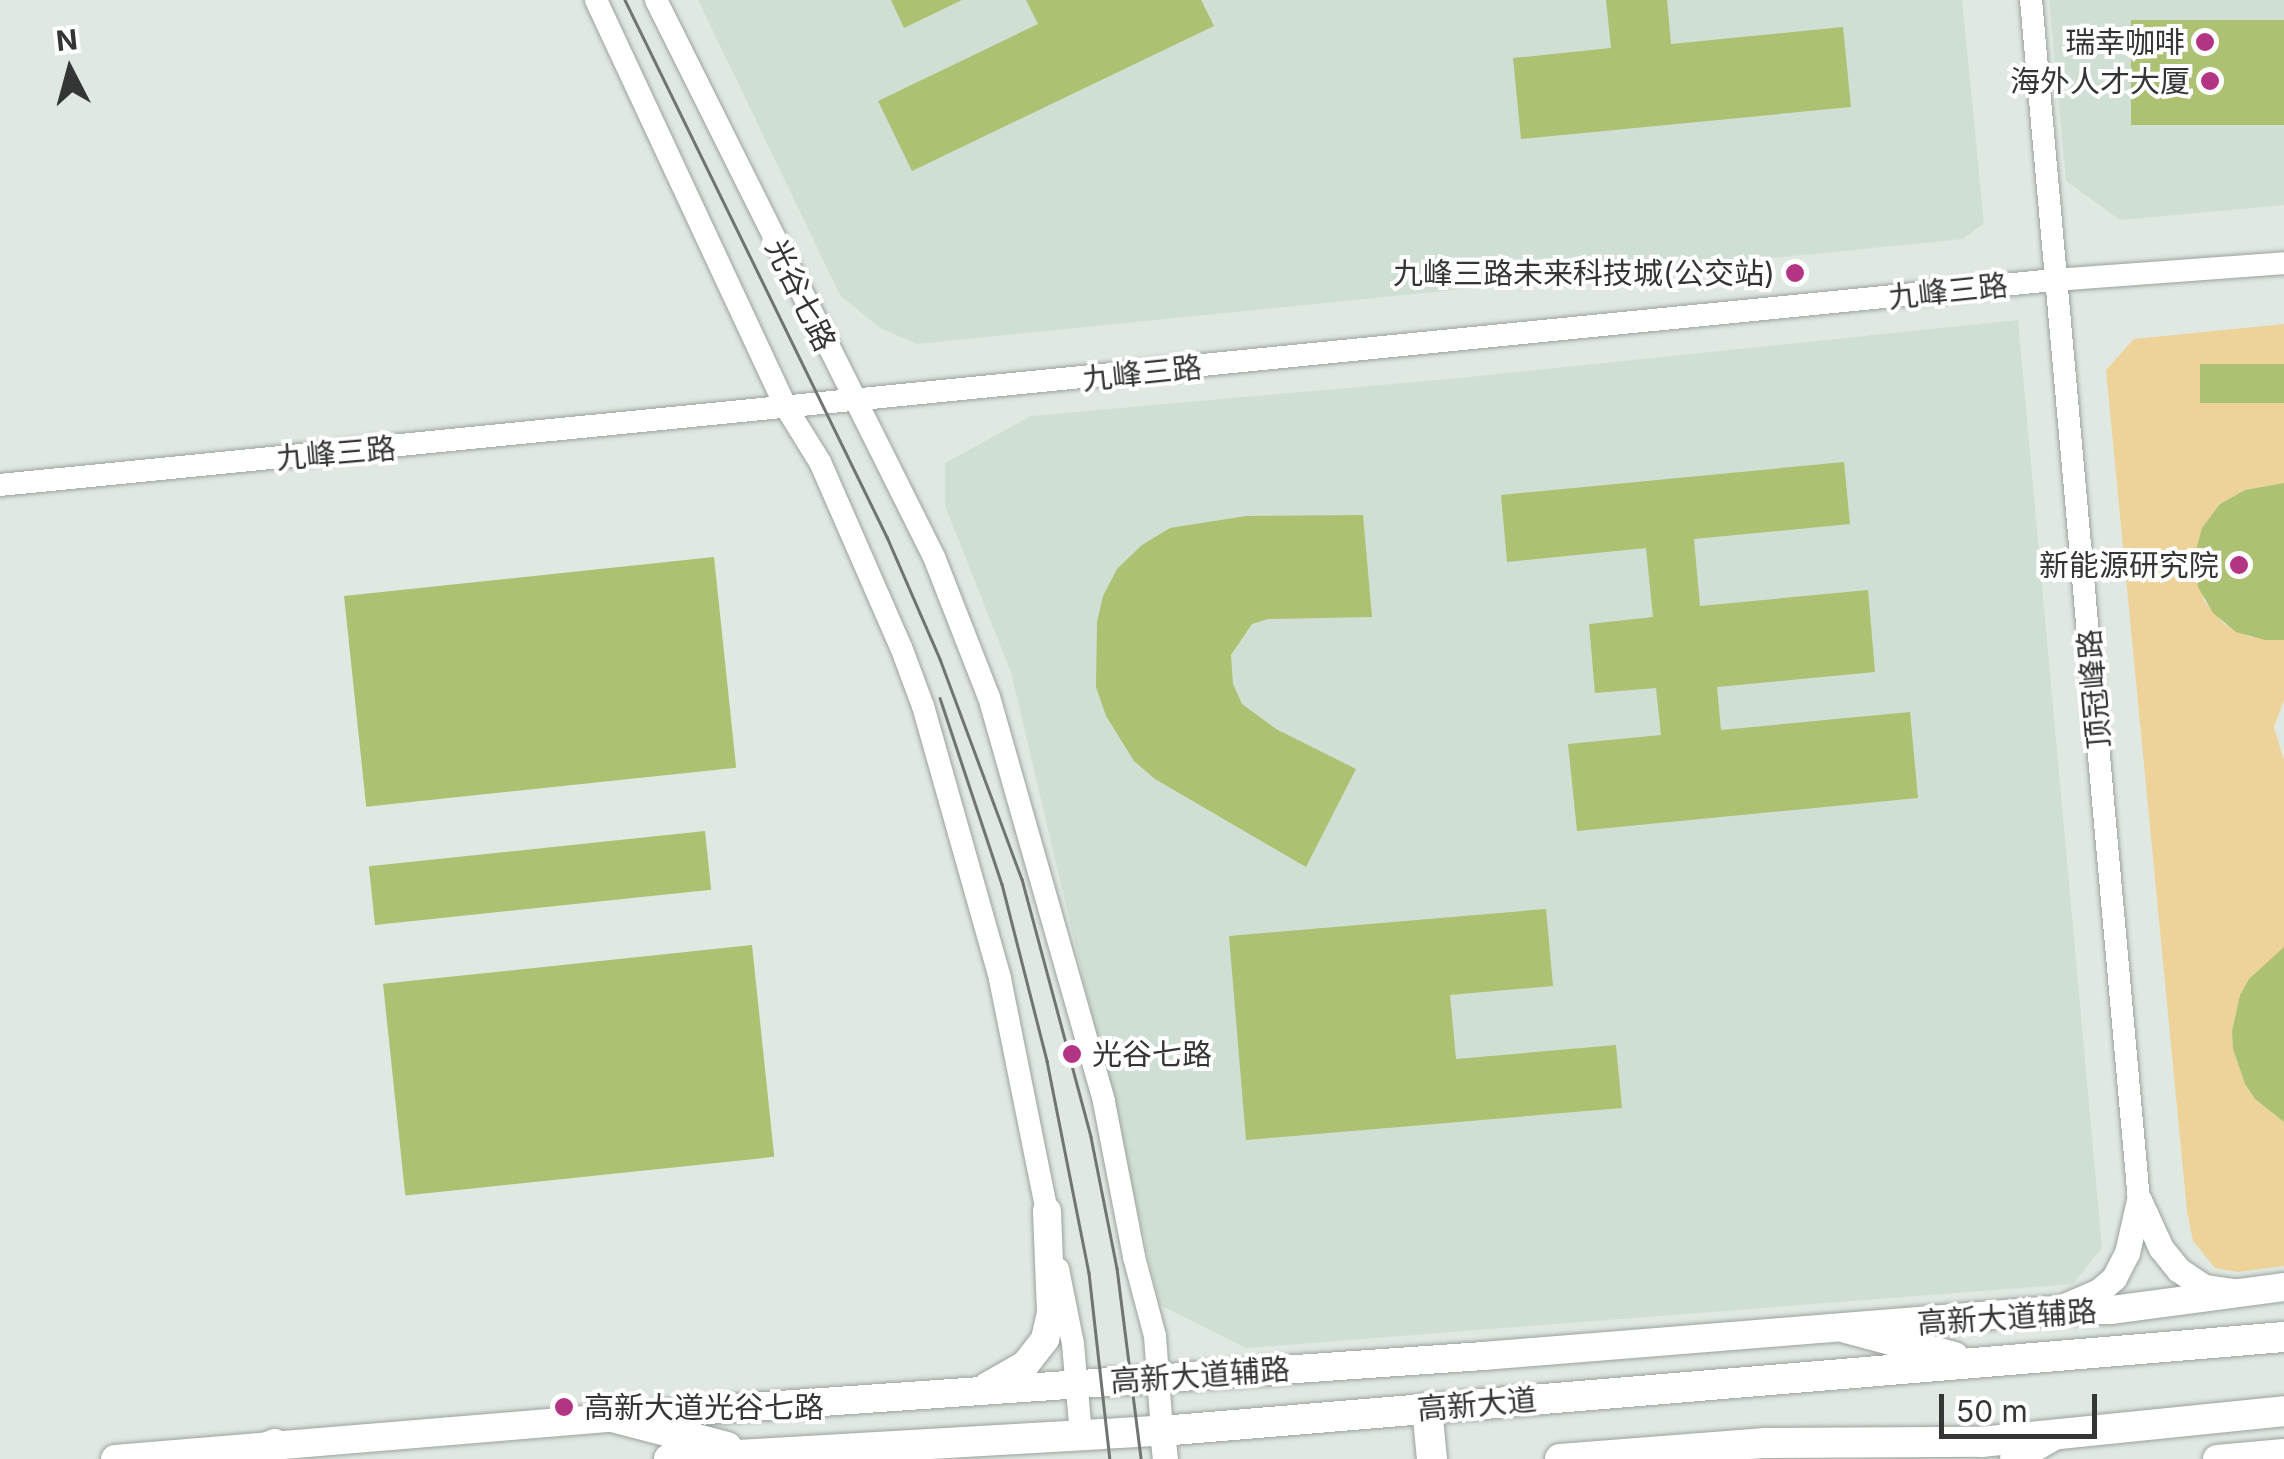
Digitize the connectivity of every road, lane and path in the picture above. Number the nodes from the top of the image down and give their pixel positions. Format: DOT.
graph roads {
  1 [pos="596,0"];
  2 [pos="656,0"];
  3 [pos="2031,0"];
  4 [pos="2284,264"];
  5 [pos="2056,280"];
  6 [pos="854,403"];
  7 [pos="787,409"];
  8 [pos="0,485"];
  9 [pos="2139,1200"];
  10 [pos="1047,1211"];
  11 [pos="2284,1288"];
  12 [pos="2242,1292"];
  13 [pos="2056,1310"];
  14 [pos="1846,1328"];
  15 [pos="2284,1336"];
  16 [pos="1976,1364"];
  17 [pos="1158,1378"];
  18 [pos="1076,1384"];
  19 [pos="980,1391"];
  20 [pos="1427,1408"];
  21 [pos="2284,1411"];
  22 [pos="612,1418"];
  23 [pos="2058,1434"];
  24 [pos="274,1444"];
  25 [pos="1164,1445"];
  26 [pos="1082,1447"];
  27 [pos="2284,1453"];
  28 [pos="754,1454"];
  29 [pos="114,1459"];
  30 [pos="238,1459"];
  31 [pos="668,1459"];
  32 [pos="1432,1459"];
  33 [pos="1560,1459"];
  34 [pos="2014,1459"];
  35 [pos="2217,1459"];
  1 -- 7 [label="street, 光谷七路"];
  2 -- 6 [label="street, 光谷七路"];
  3 -- 5 [label="street, 顶冠峰路"];
  4 -- 5 [label="street, 九峰三路"];
  5 -- 6 [label="street, 九峰三路"];
  5 -- 9 [label="street, 顶冠峰路"];
  6 -- 7 [label="street, 九峰三路"];
  6 -- 17 [label="street, 光谷七路"];
  7 -- 8 [label="street, 九峰三路"];
  7 -- 10 [label="street, 光谷七路"];
  9 -- 12 [label="main road"];
  9 -- 13 [label="main road"];
  10 -- 18 [label="street, 光谷七路"];
  10 -- 19 [label="main road"];
  11 -- 12 [label="main road, 高新大道辅路"];
  12 -- 13 [label="main road, 高新大道辅路"];
  13 -- 14 [label="main road, 高新大道辅路"];
  14 -- 16 [label="highway"];
  14 -- 17 [label="main road, 高新大道辅路"];
  15 -- 16 [label="highway, 高新大道"];
  16 -- 20 [label="highway, 高新大道"];
  17 -- 18 [label="main road, 高新大道辅路"];
  17 -- 25 [label="street, 光谷七路"];
  18 -- 19 [label="main road, 高新大道辅路"];
  18 -- 26 [label="street, 光谷七路"];
  19 -- 22 [label="main road, 高新大道辅路"];
  20 -- 25 [label="highway, 高新大道"];
  20 -- 32 [label="highway"];
  21 -- 23 [label="highway"];
  22 -- 24 [label="main road, 高新大道辅路"];
  22 -- 28 [label="highway"];
  23 -- 33 [label="highway"];
  23 -- 34 [label="main road"];
  24 -- 29 [label="main road, 高新大道辅路"];
  24 -- 30 [label="highway"];
  25 -- 26 [label="highway, 高新大道"];
  26 -- 28 [label="highway, 高新大道"];
  27 -- 35 [label="main road"];
  28 -- 31 [label="highway, 高新大道"];
}
